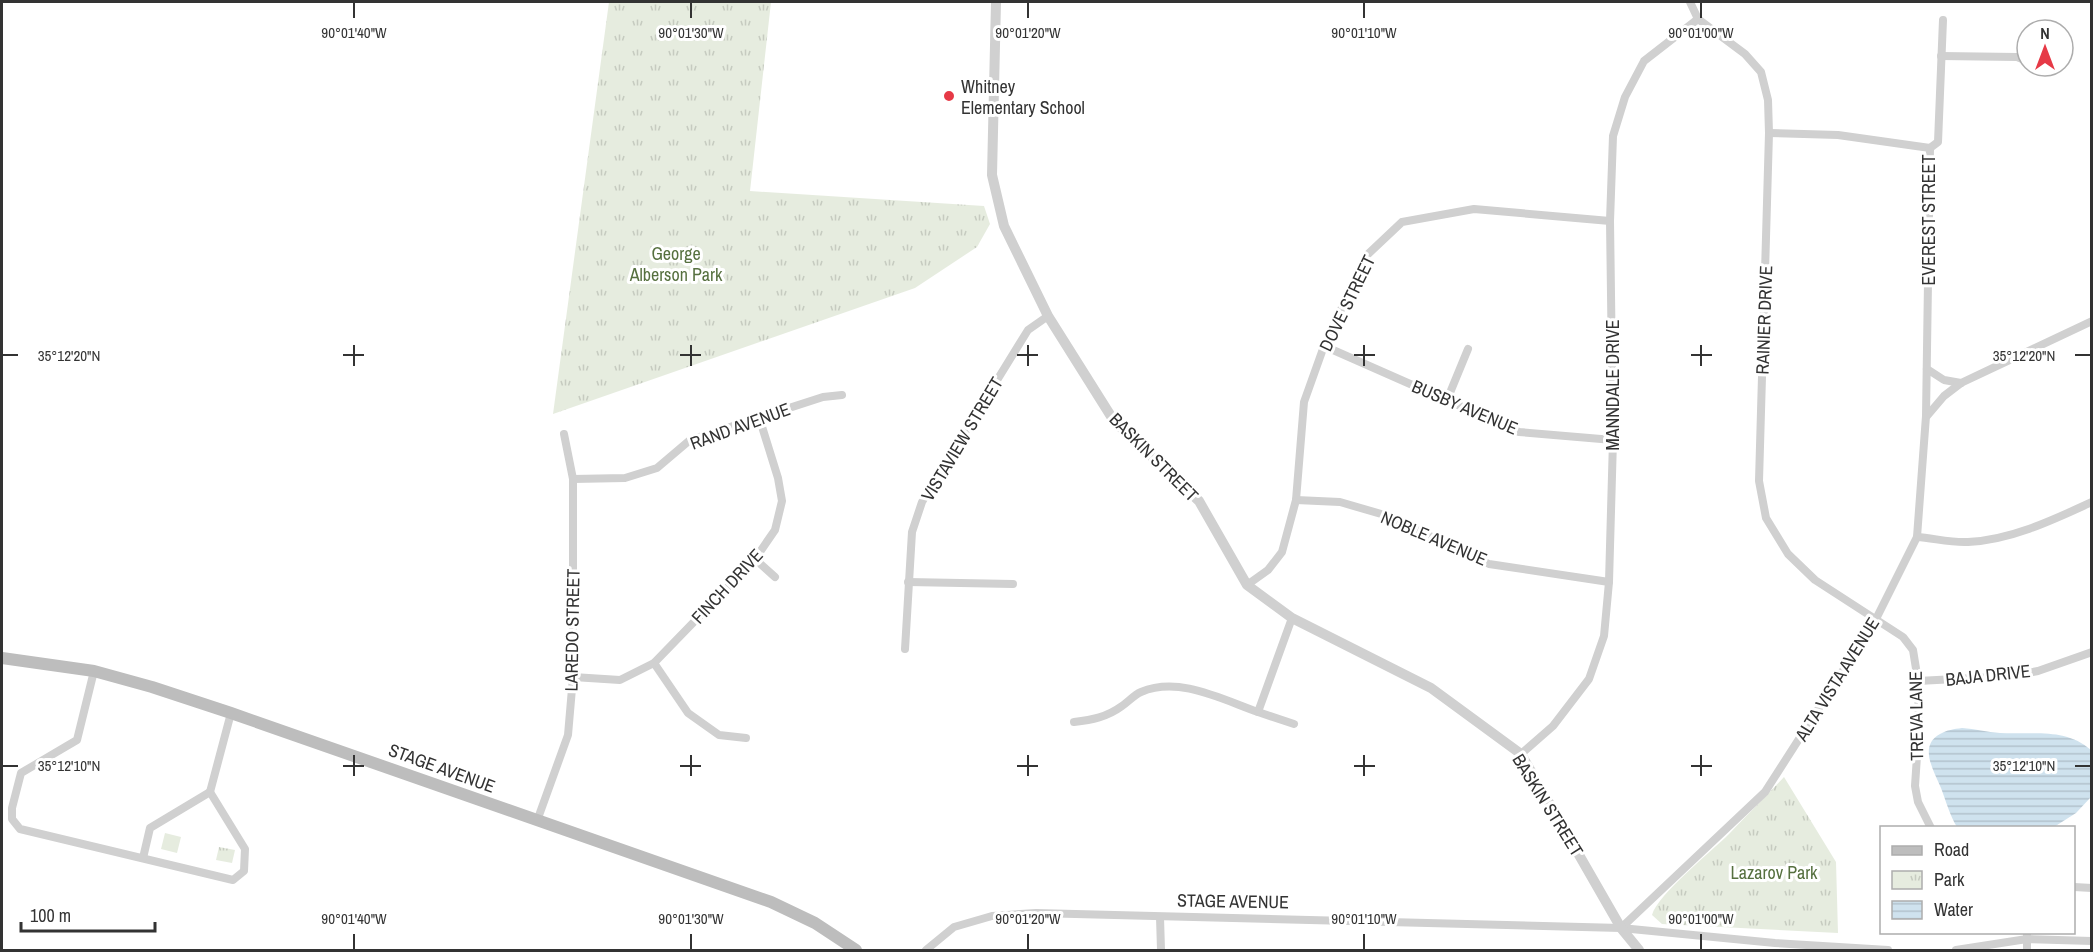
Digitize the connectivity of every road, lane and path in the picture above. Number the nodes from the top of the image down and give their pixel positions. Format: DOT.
graph roads {
  1 [pos="996,2"];
  2 [pos="1690,2"];
  3 [pos="1698,19"];
  4 [pos="1943,20"];
  5 [pos="1941,56"];
  6 [pos="2015,57"];
  7 [pos="1769,133"];
  8 [pos="1930,148"];
  9 [pos="1610,221"];
  10 [pos="1048,316"];
  11 [pos="2091,321"];
  12 [pos="1324,346"];
  13 [pos="1468,349"];
  14 [pos="1927,369"];
  15 [pos="1961,383"];
  16 [pos="842,395"];
  17 [pos="1447,400"];
  18 [pos="1926,416"];
  19 [pos="759,417"];
  20 [pos="564,434"];
  21 [pos="1613,440"];
  22 [pos="573,479"];
  23 [pos="1296,500"];
  24 [pos="2091,502"];
  25 [pos="1917,537"];
  26 [pos="755,559"];
  27 [pos="775,577"];
  28 [pos="908,582"];
  29 [pos="1609,582"];
  30 [pos="1013,584"];
  31 [pos="1247,585"];
  32 [pos="1292,618"];
  33 [pos="1876,619"];
  34 [pos="905,649"];
  35 [pos="2091,652"];
  36 [pos="2,658"];
  37 [pos="654,663"];
  38 [pos="94,671"];
  39 [pos="573,677"];
  40 [pos="1918,681"];
  41 [pos="1258,711"];
  42 [pos="231,713"];
  43 [pos="1074,722"];
  44 [pos="1294,724"];
  45 [pos="746,738"];
  46 [pos="1521,754"];
  47 [pos="210,792"];
  48 [pos="537,821"];
  49 [pos="1930,826"];
  50 [pos="143,858"];
  51 [pos="2075,887"];
  52 [pos="2091,888"];
  53 [pos="1160,917"];
  54 [pos="1621,928"];
  55 [pos="2027,936"];
  56 [pos="2091,940"];
  57 [pos="856,951"];
  58 [pos="926,951"];
  59 [pos="1161,951"];
  60 [pos="1639,951"];
  61 [pos="1888,951"];
  62 [pos="1956,951"];
  63 [pos="2027,951"];
  1 -- 10 [label="street, BASKIN STREET"];
  2 -- 3 [label="street, RAINIER DRIVE"];
  3 -- 7 [label="street, RAINIER DRIVE"];
  3 -- 9 [label="street, MANNDALE DRIVE"];
  4 -- 5 [label="street"];
  5 -- 6 [label="street"];
  5 -- 8 [label="street"];
  7 -- 8 [label="street, EVEREST STREET"];
  7 -- 33 [label="street, RAINIER DRIVE"];
  8 -- 14 [label="street, EVEREST STREET"];
  9 -- 12 [label="street, DOVE STREET"];
  9 -- 21 [label="street, MANNDALE DRIVE"];
  10 -- 28 [label="street, VISTAVIEW STREET"];
  10 -- 31 [label="street, BASKIN STREET"];
  11 -- 15 [label="street"];
  12 -- 17 [label="street, BUSBY AVENUE"];
  12 -- 23 [label="street, DOVE STREET"];
  13 -- 17 [label="street"];
  14 -- 15 [label="street"];
  14 -- 18 [label="street, EVEREST STREET"];
  15 -- 18 [label="street"];
  16 -- 19 [label="street, RAND AVENUE"];
  17 -- 21 [label="street, BUSBY AVENUE"];
  18 -- 25 [label="street, ALTA VISTA AVENUE"];
  19 -- 22 [label="street, RAND AVENUE"];
  19 -- 26 [label="street, FINCH DRIVE"];
  20 -- 22 [label="street, LAREDO STREET"];
  21 -- 29 [label="street, MANNDALE DRIVE"];
  22 -- 39 [label="street, LAREDO STREET"];
  23 -- 29 [label="street, NOBLE AVENUE"];
  23 -- 31 [label="street, DOVE STREET"];
  24 -- 25 [label="street"];
  25 -- 33 [label="street, ALTA VISTA AVENUE"];
  26 -- 27 [label="street"];
  26 -- 37 [label="street, FINCH DRIVE"];
  28 -- 30 [label="street"];
  28 -- 34 [label="street, VISTAVIEW STREET"];
  29 -- 46 [label="street, MANNDALE DRIVE"];
  31 -- 32 [label="street, BASKIN STREET"];
  32 -- 41 [label="street"];
  32 -- 46 [label="street, BASKIN STREET"];
  33 -- 40 [label="street, TREVA LANE"];
  33 -- 54 [label="street, ALTA VISTA AVENUE"];
  35 -- 40 [label="street, BAJA DRIVE"];
  36 -- 38 [label="main road, STAGE AVENUE"];
  37 -- 39 [label="street, FINCH DRIVE"];
  37 -- 45 [label="street"];
  38 -- 42 [label="main road, STAGE AVENUE"];
  38 -- 50 [label="street"];
  39 -- 48 [label="street, LAREDO STREET"];
  40 -- 49 [label="street, TREVA LANE"];
  41 -- 43 [label="street"];
  41 -- 44 [label="street"];
  42 -- 47 [label="street"];
  42 -- 48 [label="main road, STAGE AVENUE"];
  46 -- 54 [label="street, BASKIN STREET"];
  47 -- 50 [label="street"];
  47 -- 50 [label="street"];
  48 -- 57 [label="main road, STAGE AVENUE"];
  51 -- 52 [label="street"];
  53 -- 54 [label="street, STAGE AVENUE"];
  53 -- 58 [label="street, STAGE AVENUE"];
  53 -- 59 [label="street"];
  54 -- 60 [label="street, BASKIN STREET"];
  54 -- 61 [label="street, STAGE AVENUE"];
  55 -- 56 [label="street"];
  55 -- 62 [label="street"];
  55 -- 63 [label="street"];
}
